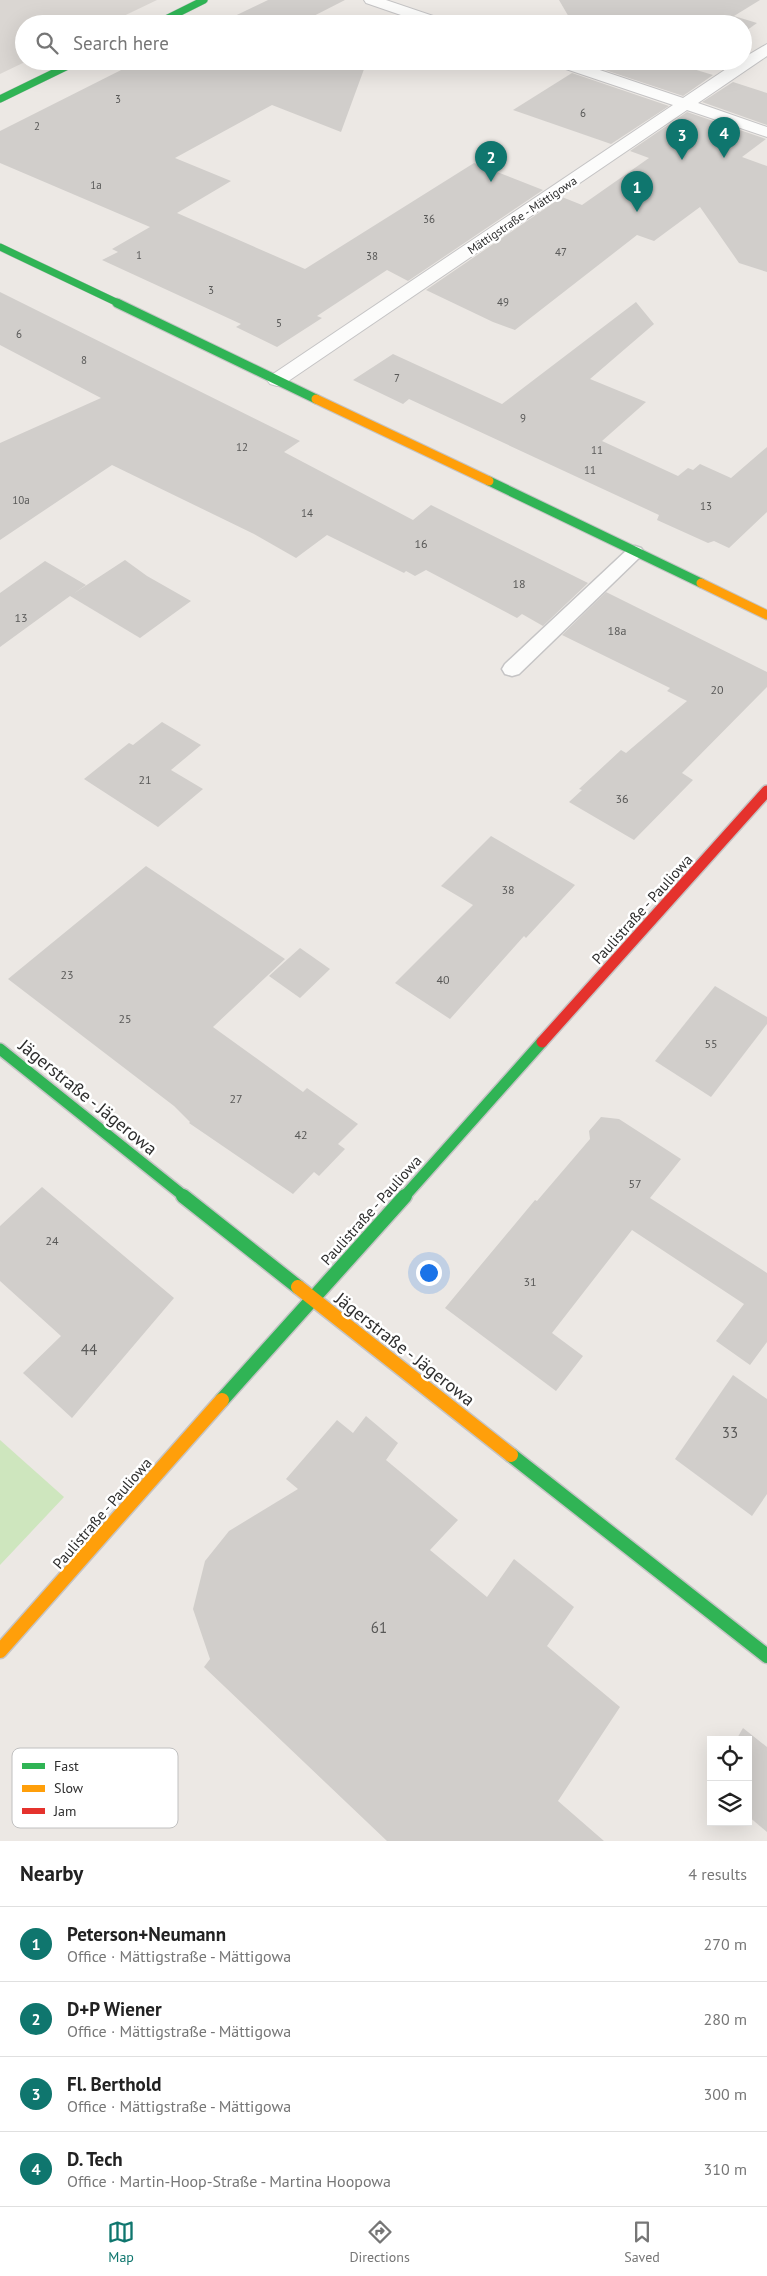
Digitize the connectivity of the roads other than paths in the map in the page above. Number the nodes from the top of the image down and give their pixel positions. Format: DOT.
graph roads {
  1 [pos="204,0"];
  2 [pos="371,0"];
  3 [pos="174,15"];
  4 [pos="416,15"];
  5 [pos="767,49"];
  6 [pos="752,59"];
  7 [pos="60,70"];
  8 [pos="584,70"];
  9 [pos="736,70"];
  10 [pos="0,99"];
  11 [pos="686,104"];
  12 [pos="767,132"];
  13 [pos="0,247"];
  14 [pos="277,380"];
  15 [pos="635,552"];
  16 [pos="767,615"];
  17 [pos="512,669"];
  18 [pos="767,792"];
  19 [pos="0,1049"];
  20 [pos="312,1298"];
  21 [pos="0,1651"];
  22 [pos="767,1656"];
  1 -- 3 [label="street"];
  2 -- 4 [label="street"];
  5 -- 6 [label="street, Mättigstraße - Mättigowa"];
  7 -- 10 [label="street"];
  8 -- 11 [label="street"];
  9 -- 11 [label="street, Mättigstraße - Mättigowa"];
  11 -- 12 [label="street"];
  11 -- 14 [label="street, Mättigstraße - Mättigowa"];
  13 -- 14 [label="street"];
  14 -- 15 [label="street"];
  15 -- 16 [label="street"];
  15 -- 17 [label="lane"];
  18 -- 20 [label="street, Paulistraße - Pauliowa"];
  19 -- 20 [label="street, Jägerstraße - Jägerowa"];
  20 -- 21 [label="street, Paulistraße - Pauliowa"];
  20 -- 22 [label="street, Jägerstraße - Jägerowa"];
}
